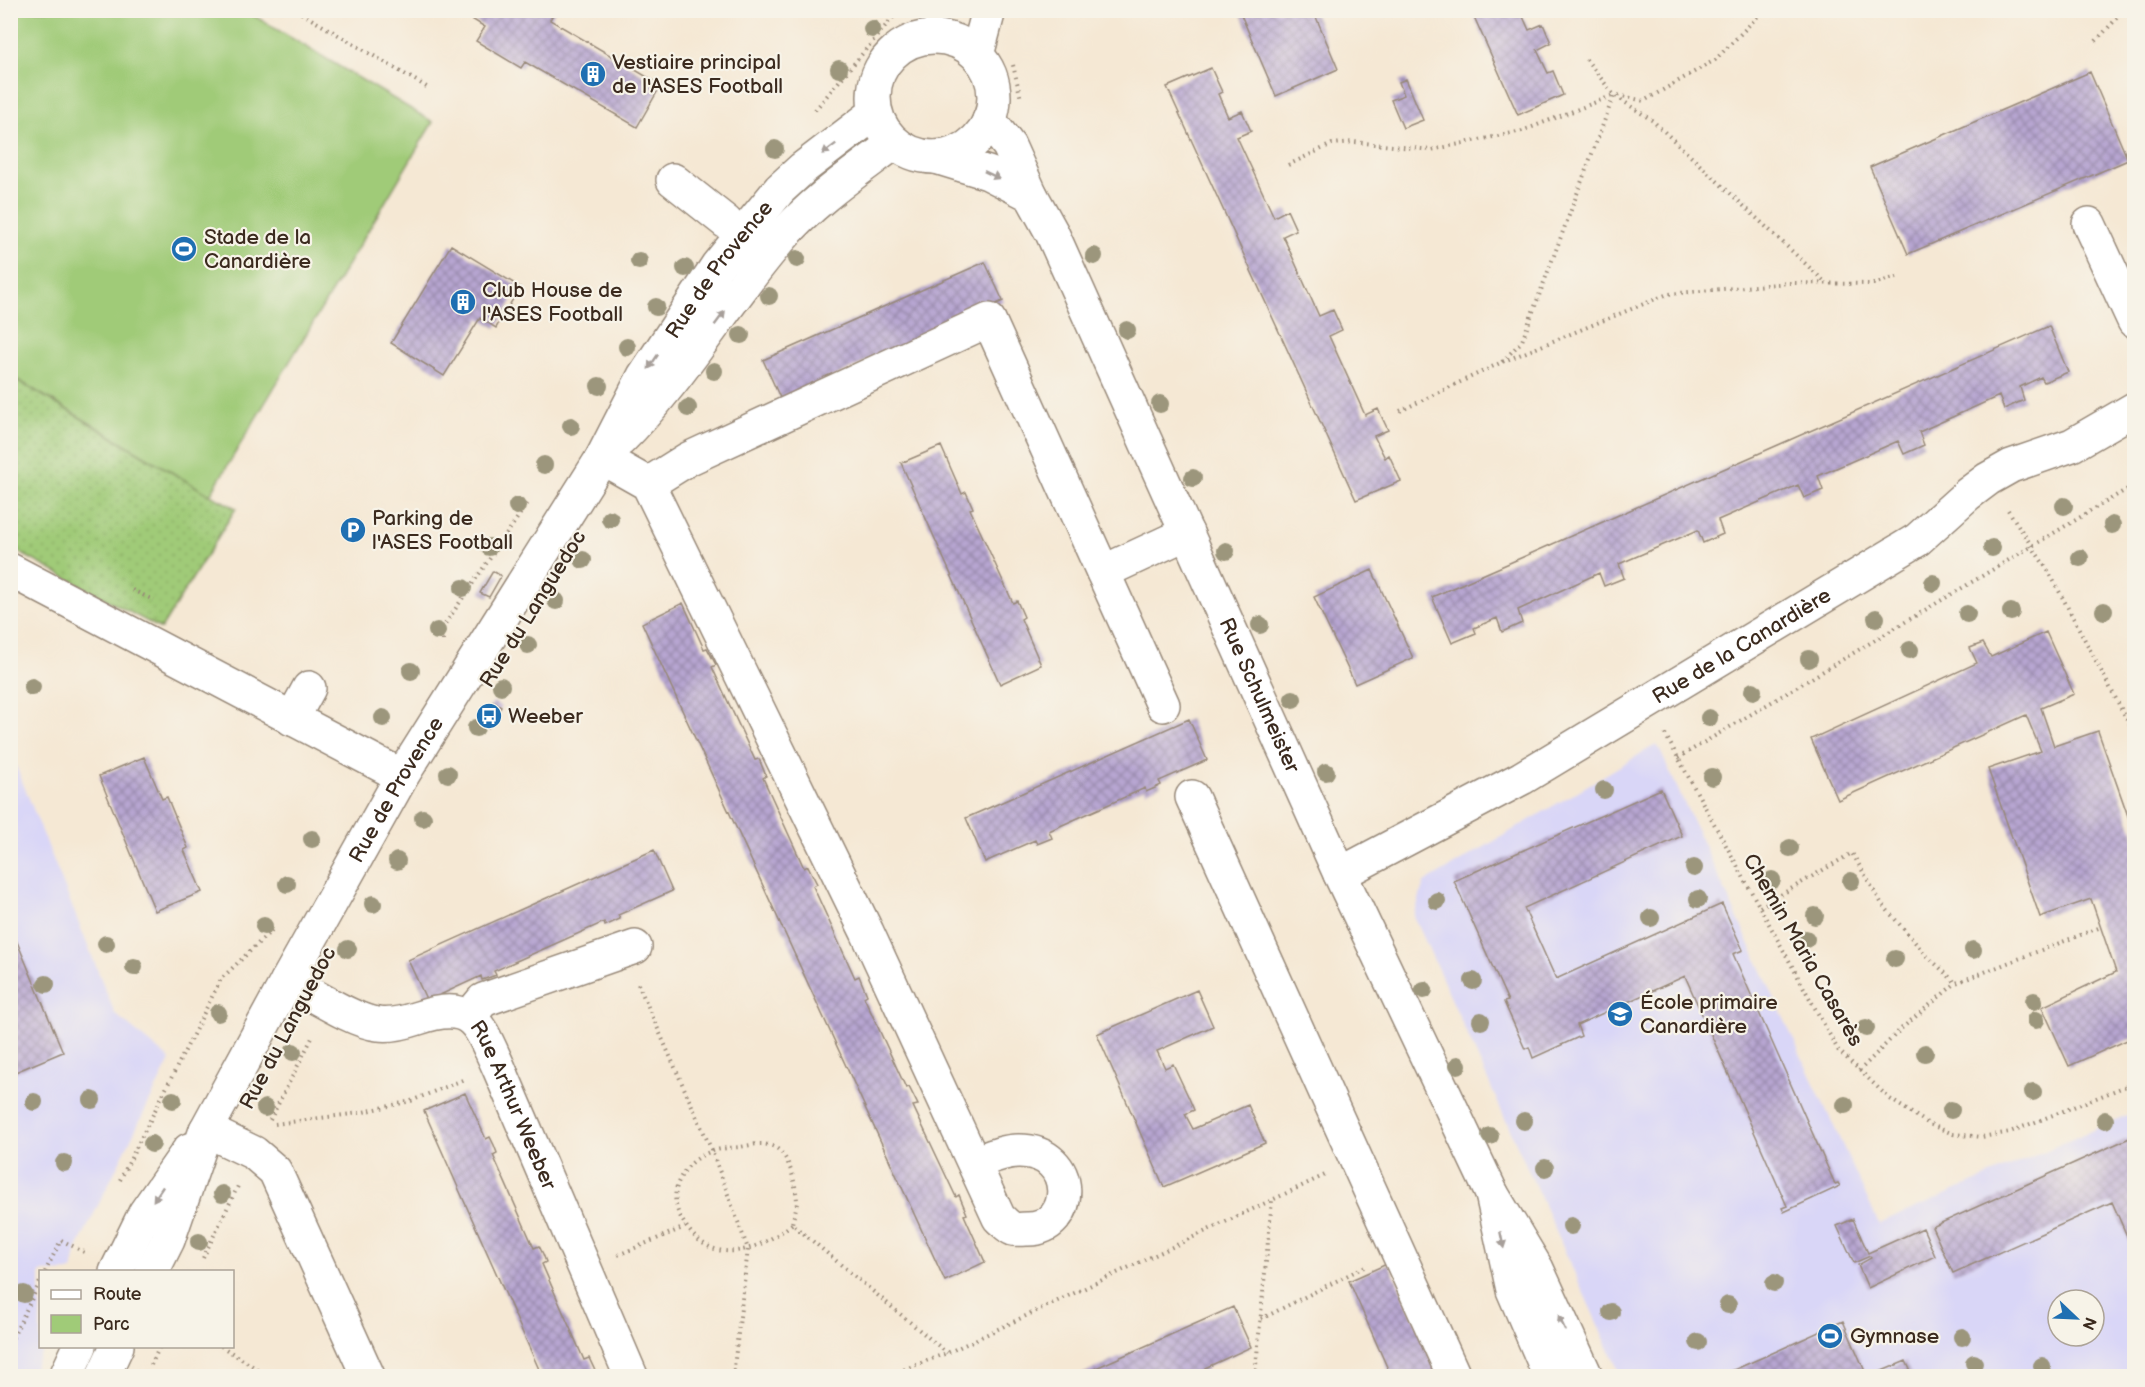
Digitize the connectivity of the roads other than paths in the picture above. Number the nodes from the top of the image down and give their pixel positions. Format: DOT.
graph roads {
  1 [pos="989,10"];
  2 [pos="940,23"];
  3 [pos="977,55"];
  4 [pos="875,113"];
  5 [pos="989,120"];
  6 [pos="894,143"];
  7 [pos="936,157"];
  8 [pos="673,180"];
  9 [pos="1031,195"];
  10 [pos="726,222"];
  11 [pos="2089,224"];
  12 [pos="2134,321"];
  13 [pos="2134,409"];
  14 [pos="602,458"];
  15 [pos="648,484"];
  16 [pos="1187,533"];
  17 [pos="10,570"];
  18 [pos="1103,572"];
  19 [pos="309,688"];
  20 [pos="1162,705"];
  21 [pos="292,719"];
  22 [pos="402,776"];
  23 [pos="1192,797"];
  24 [pos="1340,874"];
  25 [pos="629,949"];
  26 [pos="287,981"];
  27 [pos="469,1017"];
  28 [pos="206,1130"];
  29 [pos="974,1163"];
  30 [pos="1492,1194"];
  31 [pos="117,1270"];
  32 [pos="153,1270"];
  33 [pos="80,1348"];
  34 [pos="117,1348"];
  35 [pos="66,1377"];
  36 [pos="103,1377"];
  37 [pos="368,1377"];
  38 [pos="630,1377"];
  39 [pos="1454,1377"];
  40 [pos="1550,1377"];
  41 [pos="1586,1377"];
  1 -- 3 [label="street"];
  2 -- 3 [label="street"];
  2 -- 4 [label="street"];
  3 -- 5 [label="street"];
  4 -- 6 [label="street"];
  4 -- 14 [label="street, Rue de Provence, one-way"];
  5 -- 7 [label="street"];
  5 -- 9 [label="street, Rue Schulmeister"];
  6 -- 7 [label="street"];
  14 -- 6 [label="street, Rue de Provence, one-way"];
  7 -- 9 [label="street, one-way"];
  8 -- 10 [label="street"];
  9 -- 16 [label="street, Rue Schulmeister"];
  11 -- 12 [label="street"];
  13 -- 24 [label="street, Rue de la Canardière"];
  14 -- 15 [label="street"];
  14 -- 22 [label="street, Rue de Provence"];
  15 -- 18 [label="street"];
  15 -- 29 [label="street"];
  16 -- 18 [label="street"];
  16 -- 24 [label="street, Rue Schulmeister"];
  17 -- 21 [label="street"];
  18 -- 20 [label="street"];
  19 -- 21 [label="street"];
  21 -- 22 [label="street"];
  22 -- 26 [label="street, Rue de Provence"];
  23 -- 39 [label="street"];
  24 -- 30 [label="street, Rue Schulmeister"];
  25 -- 27 [label="street"];
  26 -- 27 [label="street, Rue Arthur Weeber"];
  26 -- 28 [label="street, Rue de Provence"];
  27 -- 38 [label="street, Rue Arthur Weeber"];
  28 -- 31 [label="street, Rue de Provence, one-way"];
  28 -- 32 [label="street, Rue de Provence"];
  28 -- 37 [label="street"];
  30 -- 40 [label="street, Rue Schulmeister, one-way"];
  41 -- 30 [label="street, Rue Schulmeister, one-way"];
  33 -- 35 [label="street"];
  34 -- 36 [label="street"];
}
